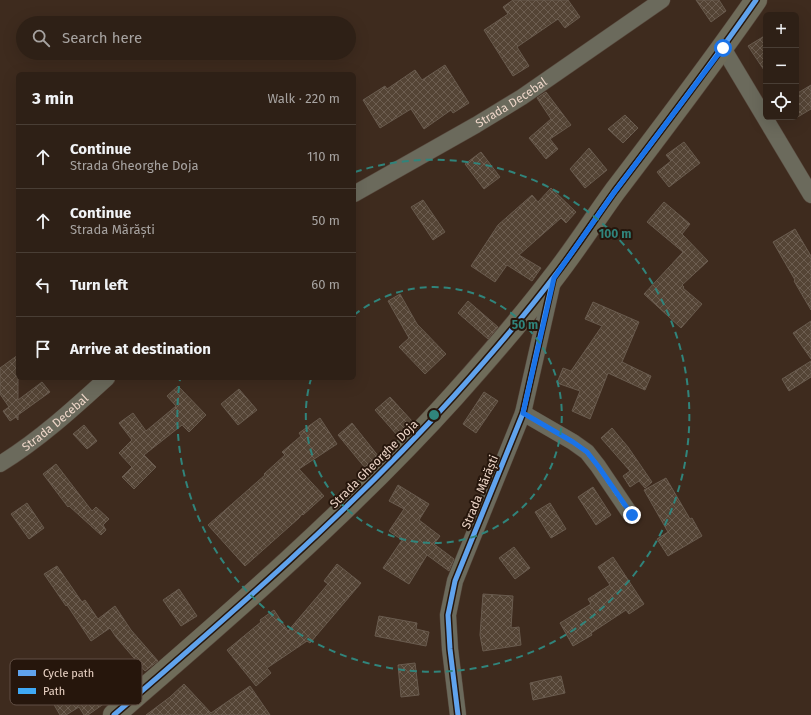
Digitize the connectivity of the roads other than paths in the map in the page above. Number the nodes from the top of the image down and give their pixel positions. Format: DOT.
graph roads {
  1 [pos="662,0"];
  2 [pos="756,0"];
  3 [pos="723,48"];
  4 [pos="356,193"];
  5 [pos="811,195"];
  6 [pos="554,278"];
  7 [pos="105,380"];
  8 [pos="523,413"];
  9 [pos="0,464"];
  10 [pos="632,515"];
  11 [pos="142,691"];
  12 [pos="126,705"];
  13 [pos="114,715"];
  14 [pos="458,715"];
  1 -- 4 [label="street, Strada Decebal"];
  2 -- 3 [label="street, Strada Gheorghe Doja"];
  3 -- 5 [label="street"];
  3 -- 6 [label="street, Strada Gheorghe Doja"];
  6 -- 8 [label="street, Strada Mărăști"];
  6 -- 11 [label="street, Strada Gheorghe Doja"];
  7 -- 9 [label="street, Strada Decebal"];
  8 -- 10 [label="street"];
  8 -- 14 [label="street, Strada Mărăști"];
  12 -- 13 [label="street, Strada Gheorghe Doja"];
}
